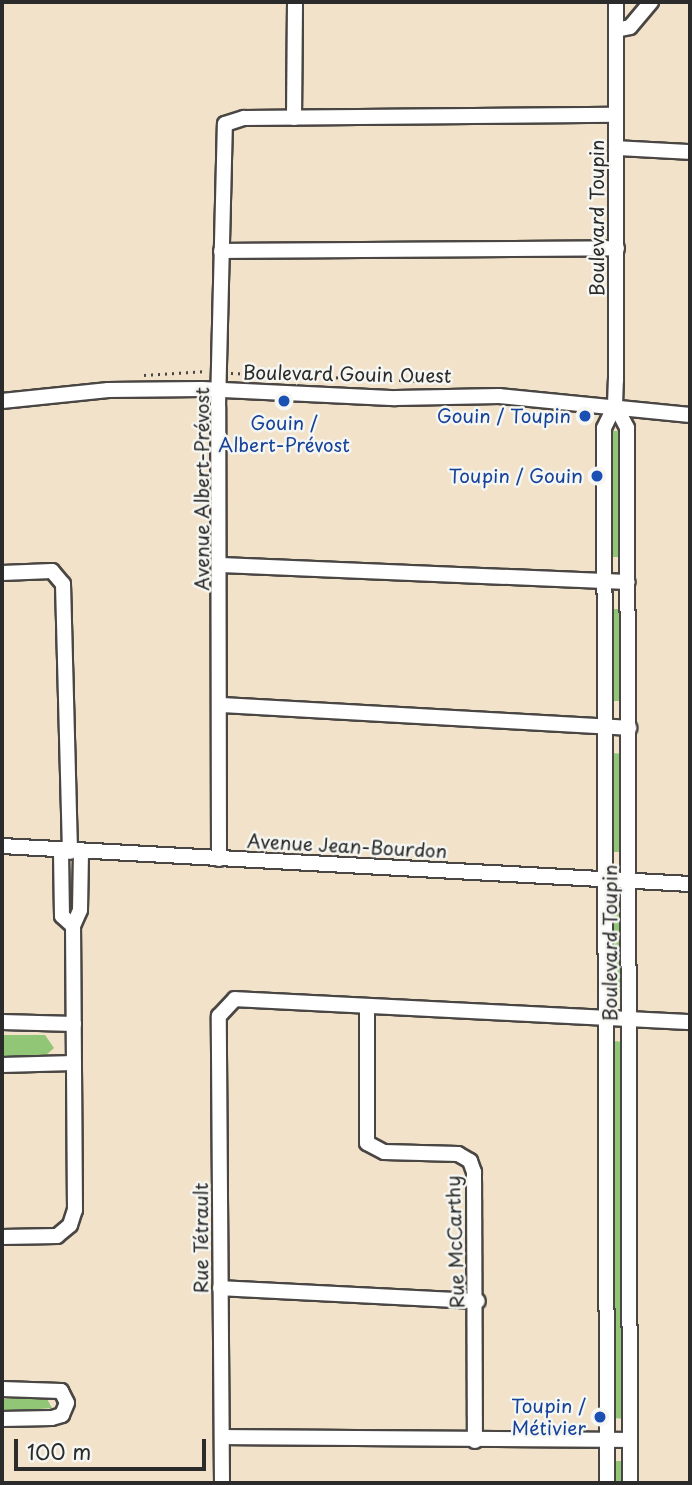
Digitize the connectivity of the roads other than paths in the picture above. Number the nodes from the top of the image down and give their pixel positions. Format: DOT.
graph roads {
  1 [pos="295,2"];
  2 [pos="616,2"];
  3 [pos="651,2"];
  4 [pos="617,30"];
  5 [pos="616,115"];
  6 [pos="294,118"];
  7 [pos="616,148"];
  8 [pos="690,152"];
  9 [pos="617,248"];
  10 [pos="221,251"];
  11 [pos="220,390"];
  12 [pos="2,401"];
  13 [pos="615,405"];
  14 [pos="690,415"];
  15 [pos="221,565"];
  16 [pos="2,573"];
  17 [pos="605,581"];
  18 [pos="628,582"];
  19 [pos="220,705"];
  20 [pos="607,727"];
  21 [pos="629,728"];
  22 [pos="2,846"];
  23 [pos="71,852"];
  24 [pos="219,859"];
  25 [pos="606,878"];
  26 [pos="628,880"];
  27 [pos="690,884"];
  28 [pos="74,926"];
  29 [pos="367,1006"];
  30 [pos="608,1018"];
  31 [pos="630,1018"];
  32 [pos="2,1022"];
  33 [pos="690,1022"];
  34 [pos="74,1024"];
  35 [pos="74,1063"];
  36 [pos="2,1065"];
  37 [pos="2,1237"];
  38 [pos="220,1288"];
  39 [pos="478,1300"];
  40 [pos="2,1389"];
  41 [pos="2,1419"];
  42 [pos="222,1437"];
  43 [pos="607,1440"];
  44 [pos="630,1440"];
  45 [pos="475,1441"];
  46 [pos="222,1483"];
  47 [pos="607,1483"];
  48 [pos="630,1483"];
  1 -- 6 [label="street"];
  2 -- 4 [label="street, Boulevard Toupin"];
  3 -- 4 [label="street"];
  4 -- 5 [label="street, Boulevard Toupin"];
  5 -- 6 [label="street"];
  5 -- 7 [label="street, Boulevard Toupin"];
  6 -- 10 [label="street, Avenue Albert-Prévost"];
  7 -- 8 [label="street"];
  7 -- 9 [label="street, Boulevard Toupin"];
  9 -- 10 [label="street"];
  9 -- 13 [label="street, Boulevard Toupin"];
  10 -- 11 [label="street, Avenue Albert-Prévost"];
  11 -- 12 [label="street, Boulevard Gouin Ouest"];
  11 -- 13 [label="street, Boulevard Gouin Ouest"];
  11 -- 15 [label="street, Avenue Albert-Prévost"];
  13 -- 14 [label="street, Boulevard Gouin Ouest"];
  13 -- 17 [label="street, Boulevard Toupin"];
  13 -- 18 [label="street, Boulevard Toupin"];
  15 -- 17 [label="street"];
  15 -- 19 [label="street, Avenue Albert-Prévost"];
  16 -- 23 [label="street"];
  17 -- 18 [label="street"];
  17 -- 20 [label="street, Boulevard Toupin"];
  18 -- 21 [label="street, Boulevard Toupin"];
  19 -- 20 [label="street"];
  19 -- 24 [label="street, Avenue Albert-Prévost"];
  20 -- 21 [label="street"];
  20 -- 25 [label="street, Boulevard Toupin"];
  21 -- 26 [label="street, Boulevard Toupin"];
  22 -- 23 [label="street, Avenue Jean-Bourdon"];
  23 -- 24 [label="street, Avenue Jean-Bourdon"];
  23 -- 28 [label="street"];
  23 -- 28 [label="street"];
  24 -- 25 [label="street, Avenue Jean-Bourdon"];
  25 -- 26 [label="street, Avenue Jean-Bourdon"];
  25 -- 30 [label="street, Boulevard Toupin"];
  26 -- 27 [label="street, Avenue Jean-Bourdon"];
  26 -- 31 [label="street, Boulevard Toupin"];
  28 -- 34 [label="street"];
  29 -- 30 [label="street"];
  29 -- 38 [label="street, Rue Tétrault"];
  29 -- 39 [label="street, Rue McCarthy"];
  30 -- 31 [label="street"];
  30 -- 43 [label="street, Boulevard Toupin"];
  31 -- 33 [label="street"];
  31 -- 44 [label="street, Boulevard Toupin"];
  32 -- 34 [label="street"];
  34 -- 35 [label="street"];
  35 -- 36 [label="street"];
  35 -- 37 [label="street"];
  38 -- 39 [label="street"];
  38 -- 42 [label="street, Rue Tétrault"];
  39 -- 45 [label="street, Rue McCarthy"];
  40 -- 41 [label="street"];
  42 -- 45 [label="street"];
  42 -- 46 [label="street, Rue Tétrault"];
  43 -- 44 [label="street"];
  43 -- 45 [label="street"];
  43 -- 47 [label="street, Boulevard Toupin"];
  44 -- 48 [label="street, Boulevard Toupin"];
}
